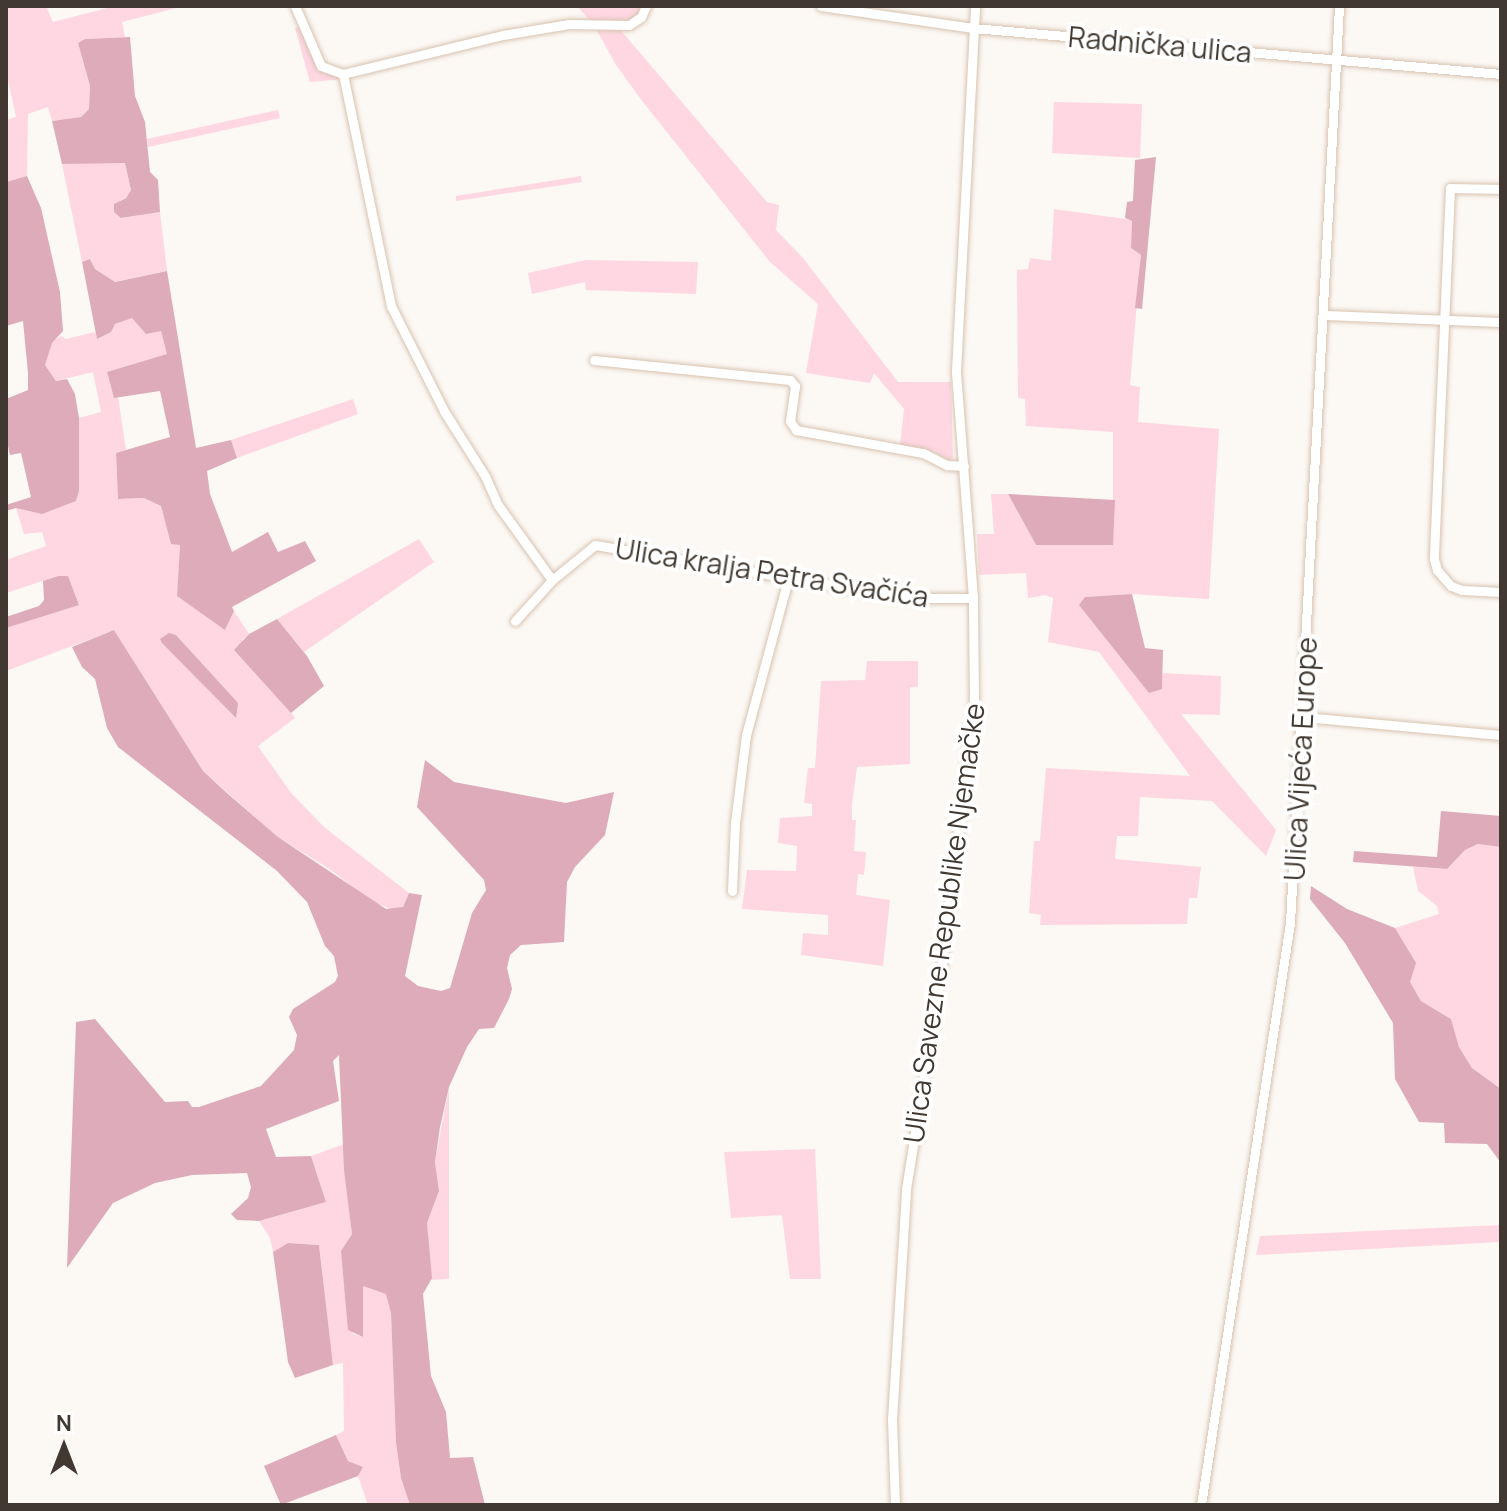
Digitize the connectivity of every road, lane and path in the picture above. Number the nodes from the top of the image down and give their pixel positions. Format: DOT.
graph roads {
  1 [pos="295,6"];
  2 [pos="646,6"];
  3 [pos="821,6"];
  4 [pos="975,6"];
  5 [pos="1339,6"];
  6 [pos="973,28"];
  7 [pos="1336,59"];
  8 [pos="1501,74"];
  9 [pos="344,80"];
  10 [pos="1501,189"];
  11 [pos="1324,315"];
  12 [pos="1444,319"];
  13 [pos="1501,322"];
  14 [pos="594,360"];
  15 [pos="964,466"];
  16 [pos="788,579"];
  17 [pos="552,580"];
  18 [pos="1501,592"];
  19 [pos="973,598"];
  20 [pos="515,621"];
  21 [pos="1303,717"];
  22 [pos="1501,735"];
  23 [pos="732,891"];
  24 [pos="895,1505"];
  25 [pos="1201,1505"];
  1 -- 9 [label="street"];
  2 -- 9 [label="street"];
  3 -- 6 [label="street, Radnička ulica"];
  4 -- 6 [label="street, Ulica Savezne Republike Njemačke"];
  5 -- 7 [label="street, Ulica Vijeća Europe"];
  6 -- 7 [label="street, Radnička ulica"];
  6 -- 15 [label="street, Ulica Savezne Republike Njemačke"];
  7 -- 8 [label="street, Radnička ulica"];
  7 -- 11 [label="street, Ulica Vijeća Europe"];
  9 -- 17 [label="street"];
  10 -- 12 [label="street"];
  11 -- 12 [label="street"];
  11 -- 21 [label="street, Ulica Vijeća Europe"];
  12 -- 13 [label="street"];
  12 -- 18 [label="street"];
  14 -- 15 [label="street"];
  15 -- 19 [label="street, Ulica Savezne Republike Njemačke"];
  16 -- 17 [label="street, Ulica kralja Petra Svačića"];
  16 -- 19 [label="street, Ulica kralja Petra Svačića"];
  16 -- 23 [label="street"];
  17 -- 20 [label="street, Ulica kralja Petra Svačića"];
  19 -- 24 [label="street, Ulica Savezne Republike Njemačke"];
  21 -- 22 [label="street"];
  21 -- 25 [label="street, Ulica Vijeća Europe"];
}
